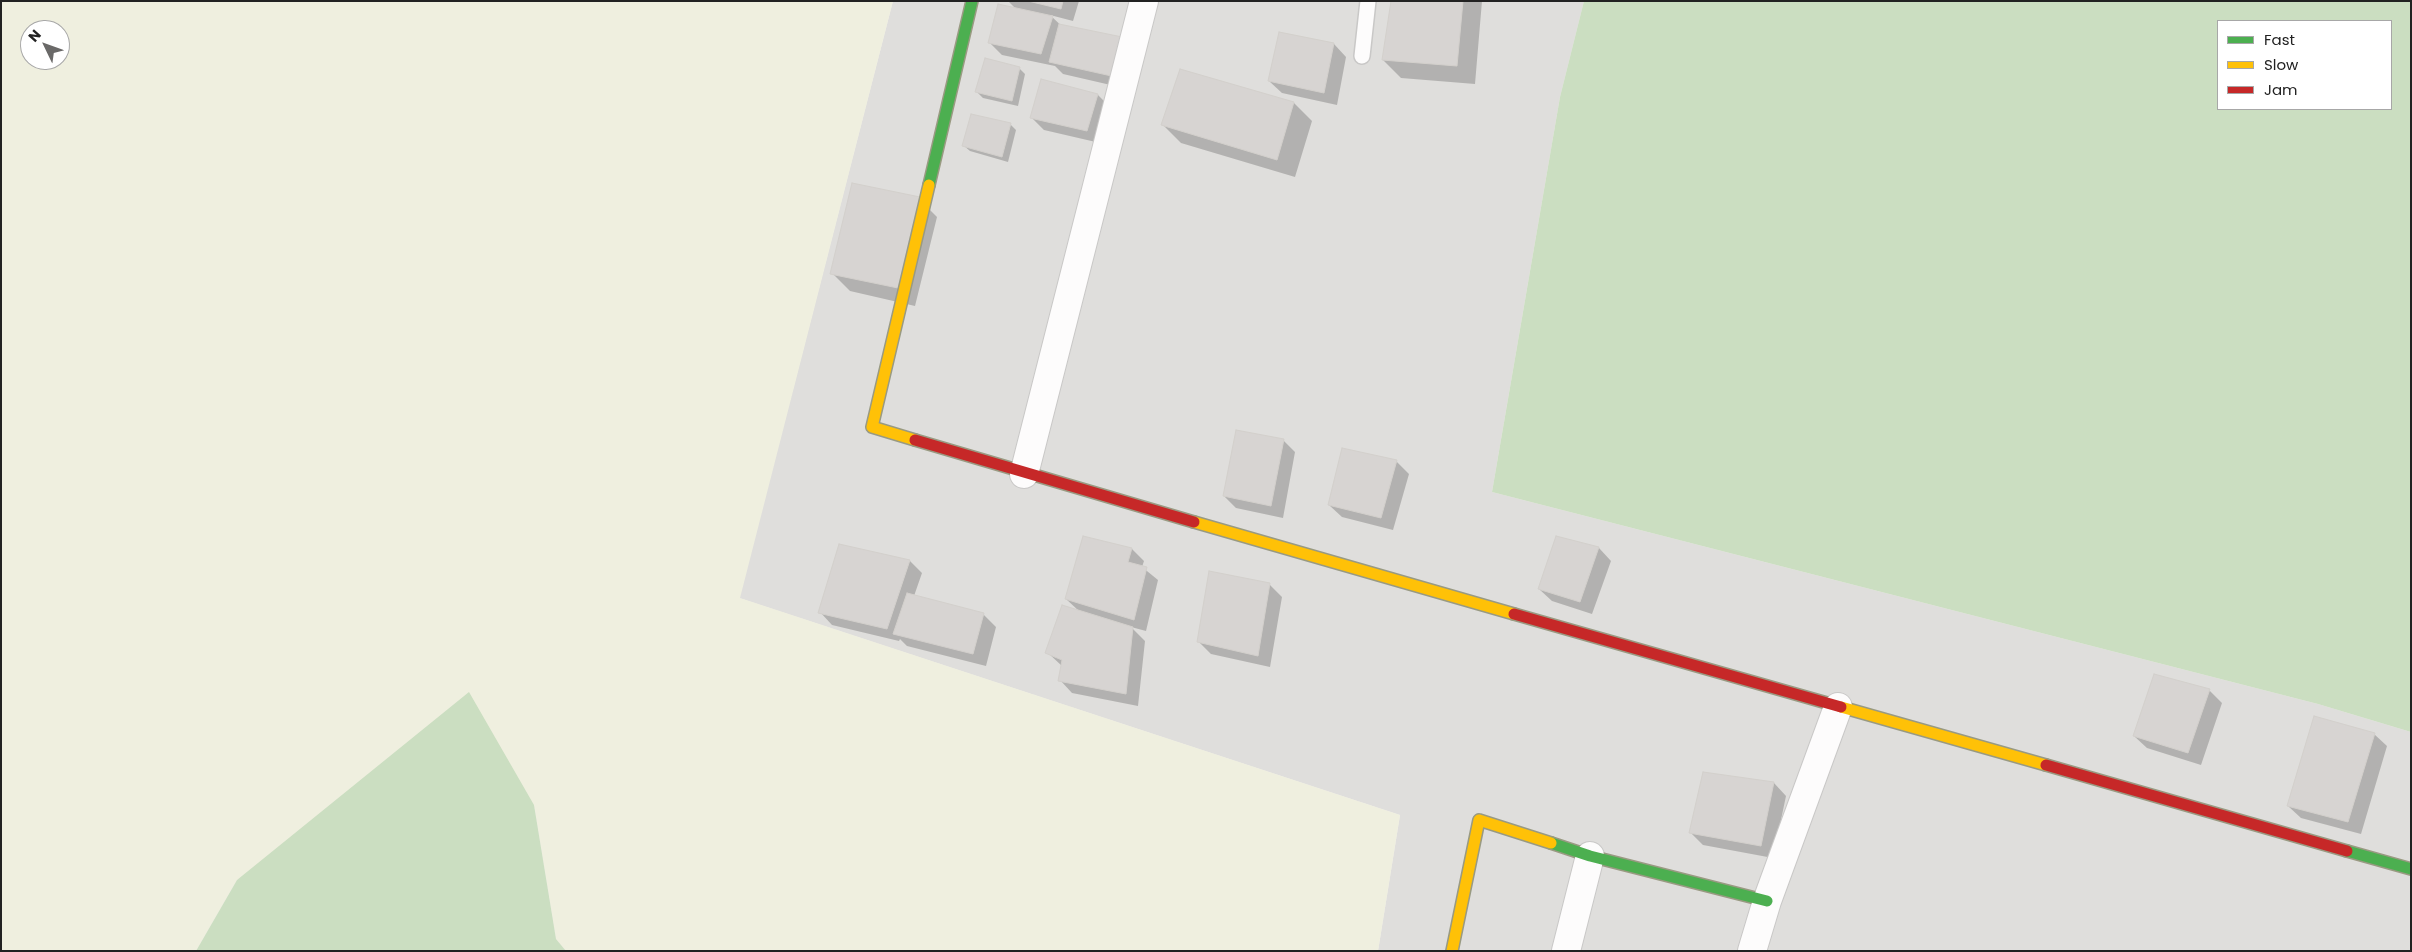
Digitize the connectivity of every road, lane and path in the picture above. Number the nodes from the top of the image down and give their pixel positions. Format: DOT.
graph roads {
  1 [pos="972,1"];
  2 [pos="1144,1"];
  3 [pos="1368,1"];
  4 [pos="1362,56"];
  5 [pos="1024,474"];
  6 [pos="1838,707"];
  7 [pos="1590,856"];
  8 [pos="2411,869"];
  9 [pos="1767,901"];
  10 [pos="1452,951"];
  11 [pos="1566,951"];
  12 [pos="1752,951"];
  1 -- 5 [label="street"];
  2 -- 5 [label="street"];
  3 -- 4 [label="lane"];
  5 -- 6 [label="street"];
  6 -- 8 [label="street"];
  6 -- 9 [label="street"];
  7 -- 9 [label="street"];
  7 -- 10 [label="street"];
  7 -- 11 [label="street"];
  9 -- 12 [label="street"];
}
